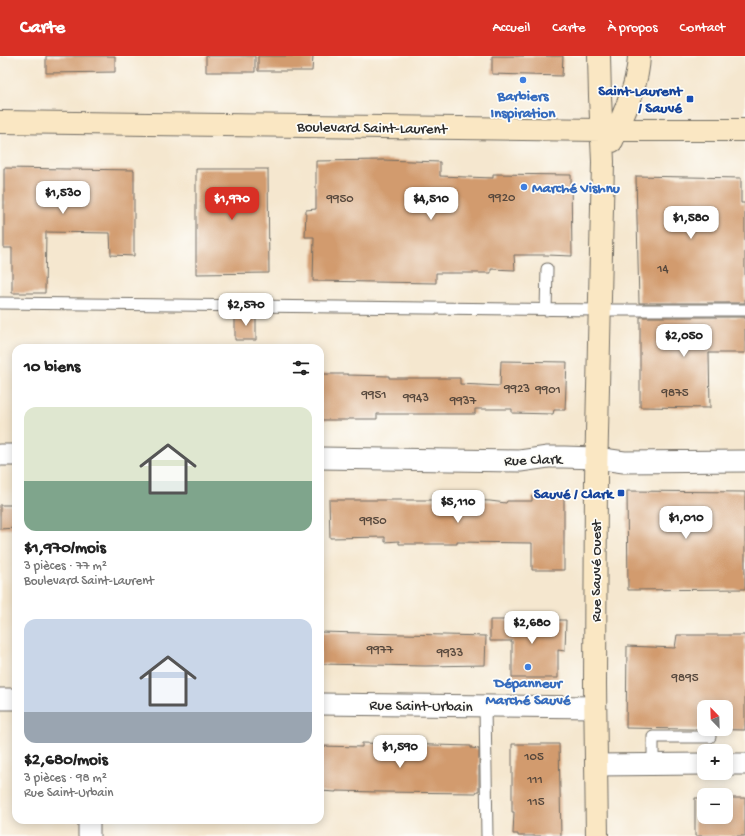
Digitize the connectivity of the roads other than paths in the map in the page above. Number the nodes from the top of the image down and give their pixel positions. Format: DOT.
graph roads {
  1 [pos="600,56"];
  2 [pos="639,56"];
  3 [pos="0,122"];
  4 [pos="609,130"];
  5 [pos="745,130"];
  6 [pos="547,269"];
  7 [pos="0,303"];
  8 [pos="546,310"];
  9 [pos="599,310"];
  10 [pos="745,310"];
  11 [pos="0,455"];
  12 [pos="12,455"];
  13 [pos="324,458"];
  14 [pos="596,458"];
  15 [pos="745,461"];
  16 [pos="0,699"];
  17 [pos="12,699"];
  18 [pos="324,704"];
  19 [pos="485,706"];
  20 [pos="595,707"];
  21 [pos="710,737"];
  22 [pos="697,764"];
  23 [pos="733,764"];
  24 [pos="745,764"];
  25 [pos="596,765"];
  26 [pos="653,765"];
  27 [pos="89,824"];
  28 [pos="89,836"];
  29 [pos="487,836"];
  30 [pos="597,836"];
  1 -- 4 [label="main road, Rue Sauvé Ouest"];
  2 -- 4 [label="main road"];
  3 -- 4 [label="main road, Boulevard Saint-Laurent"];
  4 -- 5 [label="main road, Boulevard Saint-Laurent"];
  4 -- 9 [label="main road, Rue Sauvé Ouest"];
  6 -- 8 [label="lane"];
  7 -- 8 [label="lane"];
  8 -- 9 [label="lane"];
  9 -- 10 [label="lane"];
  9 -- 14 [label="main road, Rue Sauvé Ouest"];
  11 -- 12 [label="street"];
  13 -- 14 [label="street, Rue Clark"];
  14 -- 15 [label="street, Rue Clark"];
  14 -- 20 [label="main road, Rue Sauvé Ouest"];
  16 -- 17 [label="street"];
  18 -- 19 [label="street, Rue Saint-Urbain"];
  19 -- 20 [label="street, Rue Saint-Urbain"];
  19 -- 29 [label="lane"];
  20 -- 25 [label="main road, Rue Sauvé Ouest"];
  21 -- 26 [label="lane"];
  22 -- 26 [label="street"];
  23 -- 24 [label="street"];
  25 -- 26 [label="street"];
  25 -- 30 [label="main road, Rue Sauvé Ouest"];
  27 -- 28 [label="street"];
}
